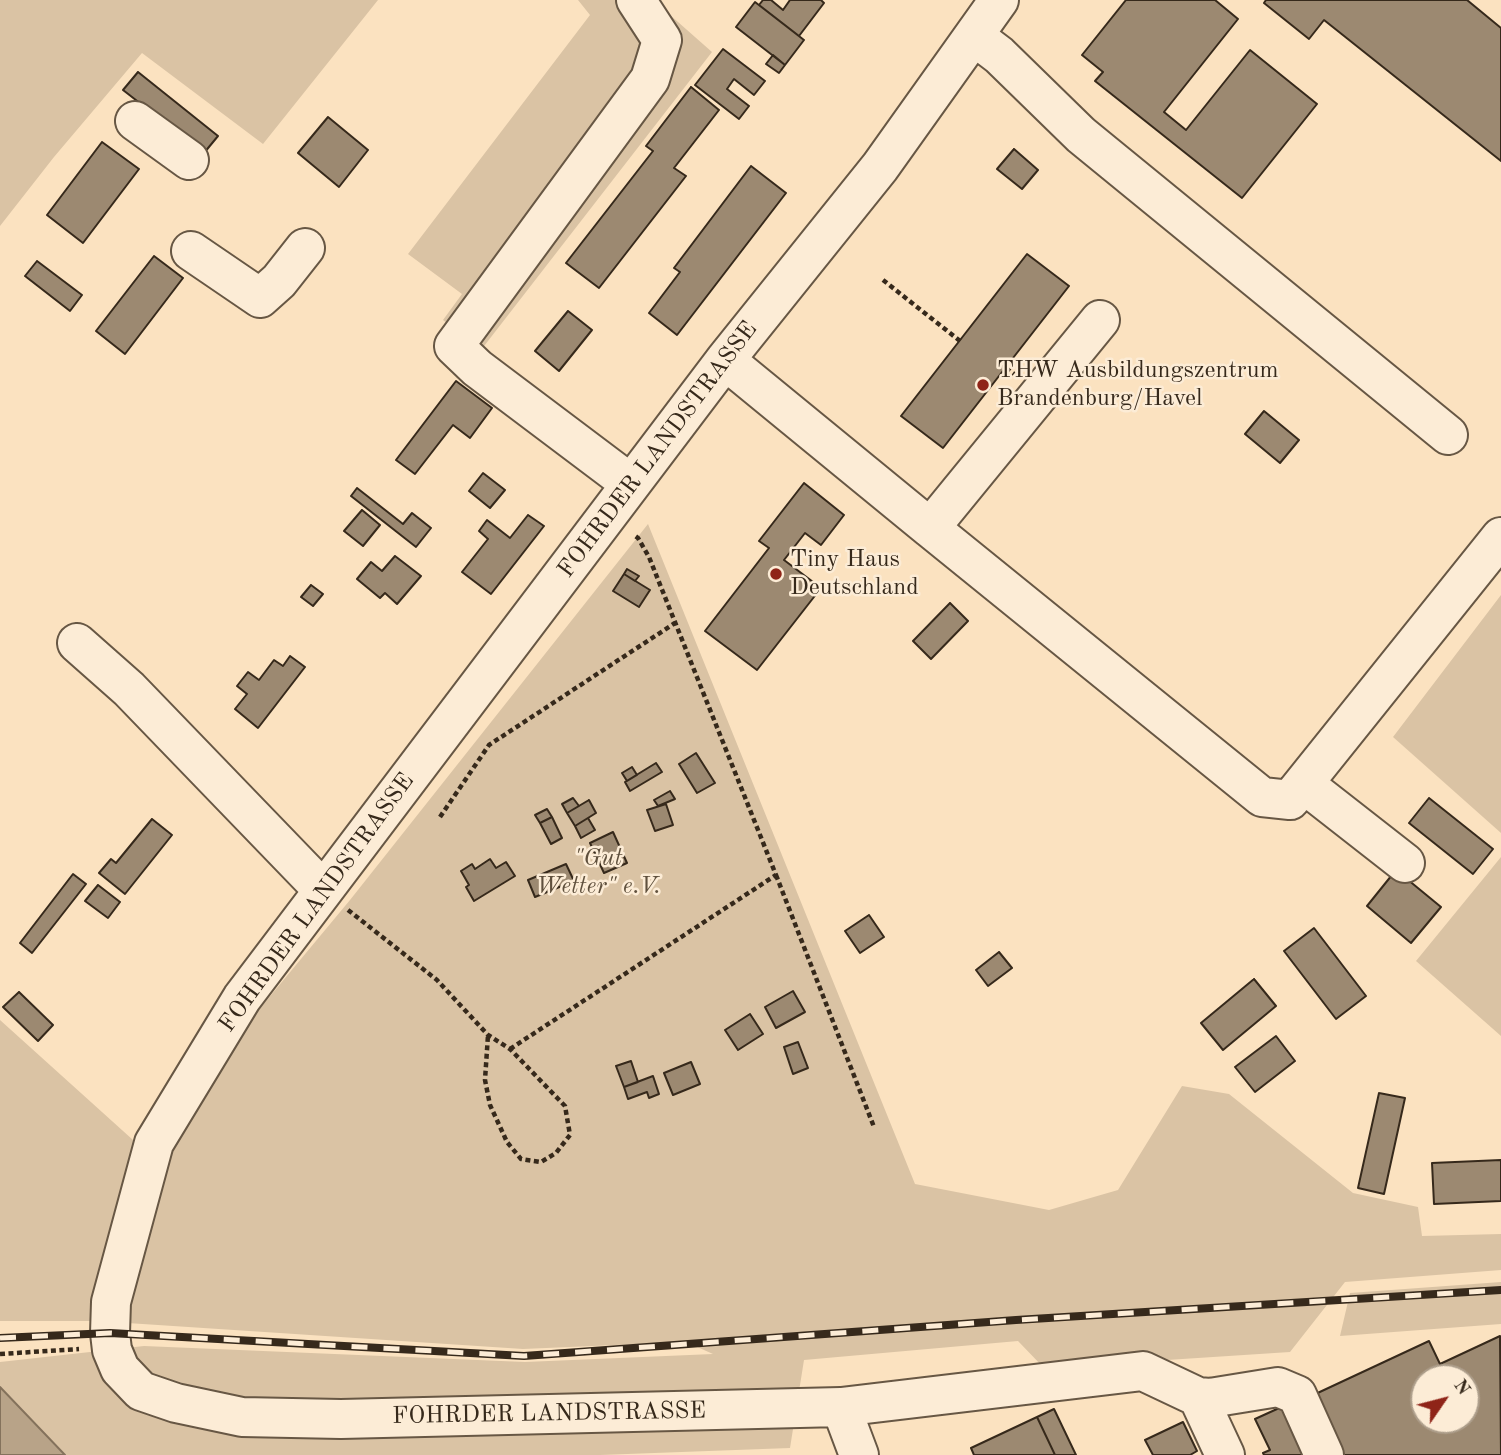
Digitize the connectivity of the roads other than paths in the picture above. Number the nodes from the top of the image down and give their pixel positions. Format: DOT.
graph roads {
  1 [pos="636,0"];
  2 [pos="999,0"];
  3 [pos="974,36"];
  4 [pos="135,121"];
  5 [pos="189,160"];
  6 [pos="305,248"];
  7 [pos="191,251"];
  8 [pos="1100,320"];
  9 [pos="725,360"];
  10 [pos="1448,435"];
  11 [pos="631,484"];
  12 [pos="930,528"];
  13 [pos="1501,537"];
  14 [pos="77,643"];
  15 [pos="1304,784"];
  16 [pos="1405,863"];
  17 [pos="323,890"];
  18 [pos="1198,1397"];
  19 [pos="841,1407"];
  20 [pos="859,1455"];
  21 [pos="1225,1455"];
  22 [pos="1324,1455"];
  1 -- 11 [label="street"];
  2 -- 3 [label="street, FOHRDER LANDSTRASSE"];
  3 -- 9 [label="street, FOHRDER LANDSTRASSE"];
  3 -- 10 [label="street"];
  4 -- 5 [label="street"];
  6 -- 7 [label="street"];
  8 -- 12 [label="street"];
  9 -- 11 [label="street, FOHRDER LANDSTRASSE"];
  9 -- 12 [label="street"];
  11 -- 17 [label="street, FOHRDER LANDSTRASSE"];
  12 -- 15 [label="street"];
  13 -- 15 [label="street"];
  14 -- 17 [label="street"];
  15 -- 16 [label="street"];
  17 -- 19 [label="street, FOHRDER LANDSTRASSE"];
  18 -- 19 [label="street, FOHRDER LANDSTRASSE"];
  18 -- 21 [label="street"];
  18 -- 22 [label="street"];
  19 -- 20 [label="street"];
}
